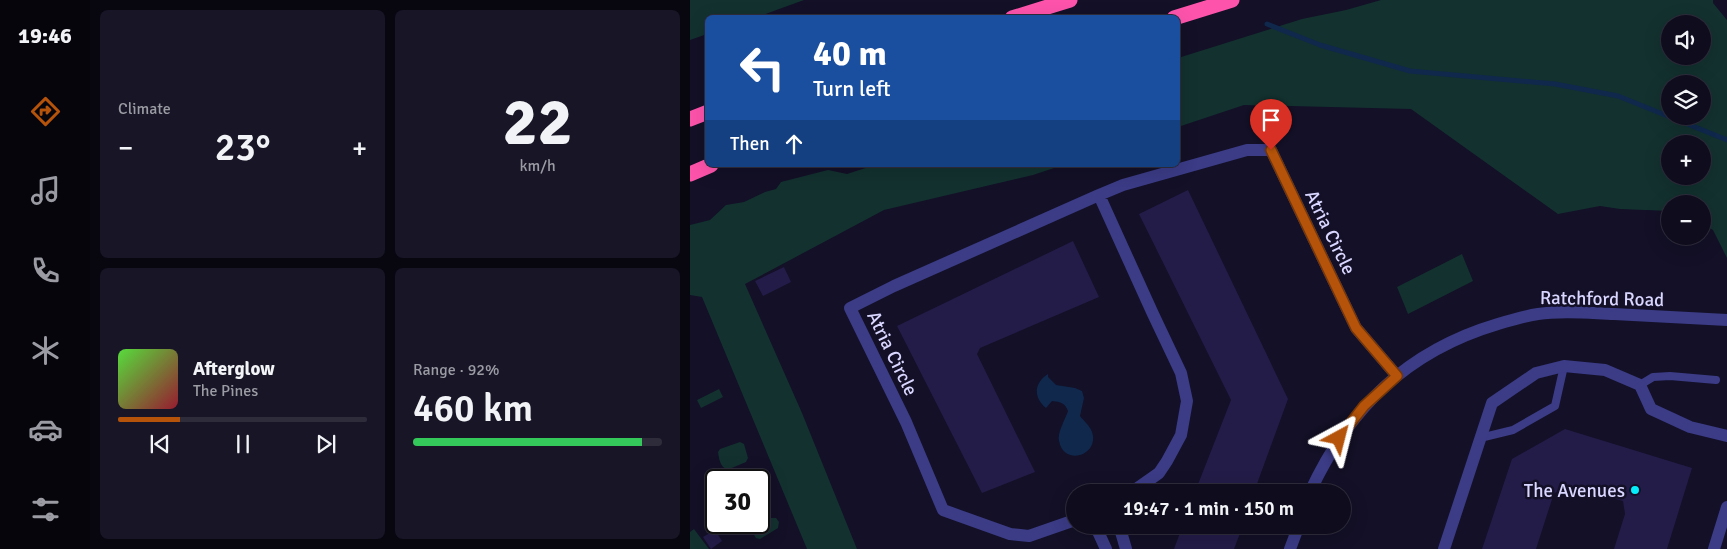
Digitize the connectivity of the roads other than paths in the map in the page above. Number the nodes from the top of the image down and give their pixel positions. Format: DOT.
graph roads {
  1 [pos="1070,0"];
  2 [pos="1232,0"];
  3 [pos="1022,15"];
  4 [pos="1180,16"];
  5 [pos="705,113"];
  6 [pos="690,119"];
  7 [pos="706,167"];
  8 [pos="690,174"];
  9 [pos="1100,195"];
  10 [pos="1727,320"];
  11 [pos="1564,366"];
  12 [pos="1397,376"];
  13 [pos="1716,380"];
  14 [pos="1640,385"];
  15 [pos="1727,436"];
  16 [pos="1480,438"];
  17 [pos="1143,484"];
  18 [pos="1314,484"];
  19 [pos="1726,513"];
  20 [pos="1066,523"];
  21 [pos="1099,534"];
  22 [pos="1122,534"];
  23 [pos="1296,534"];
  24 [pos="1106,549"];
  25 [pos="1126,549"];
  26 [pos="1290,549"];
  27 [pos="1444,549"];
  28 [pos="1714,549"];
  1 -- 3 [label="highway"];
  2 -- 4 [label="highway"];
  5 -- 6 [label="highway"];
  7 -- 8 [label="highway"];
  9 -- 12 [label="street, Atria Circle"];
  9 -- 17 [label="street"];
  9 -- 20 [label="street, Atria Circle"];
  10 -- 12 [label="street, Ratchford Road"];
  11 -- 14 [label="street"];
  11 -- 16 [label="street"];
  11 -- 16 [label="lane"];
  12 -- 18 [label="street, Ratchford Road"];
  13 -- 14 [label="lane"];
  14 -- 15 [label="street"];
  16 -- 27 [label="street"];
  19 -- 28 [label="street"];
  21 -- 24 [label="street"];
  22 -- 25 [label="street"];
  23 -- 26 [label="street"];
}
